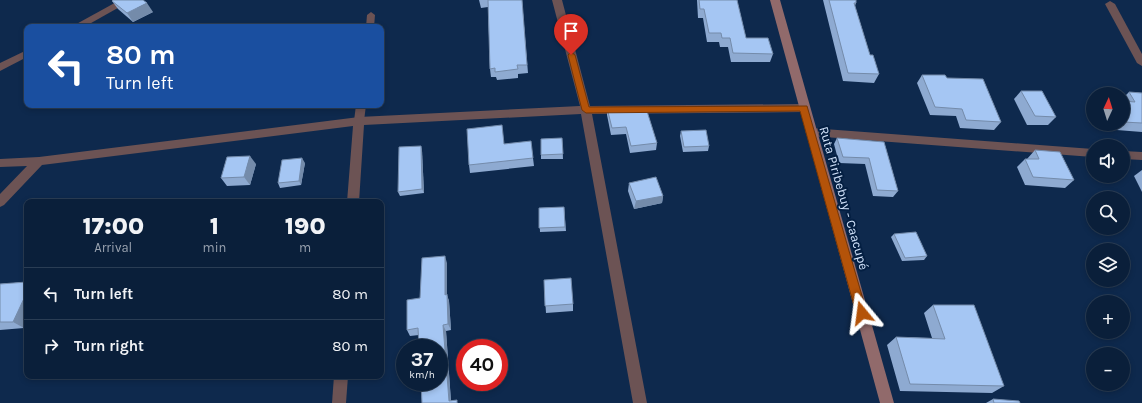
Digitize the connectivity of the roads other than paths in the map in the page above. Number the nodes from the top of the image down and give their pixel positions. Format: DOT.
graph roads {
  1 [pos="126,0"];
  2 [pos="557,0"];
  3 [pos="775,0"];
  4 [pos="1110,4"];
  5 [pos="371,15"];
  6 [pos="82,24"];
  7 [pos="370,24"];
  8 [pos="24,55"];
  9 [pos="1142,63"];
  10 [pos="0,67"];
  11 [pos="361,108"];
  12 [pos="804,108"];
  13 [pos="586,110"];
  14 [pos="359,120"];
  15 [pos="810,132"];
  16 [pos="1086,152"];
  17 [pos="1130,155"];
  18 [pos="1142,156"];
  19 [pos="39,160"];
  20 [pos="0,163"];
  21 [pos="353,199"];
  22 [pos="0,202"];
  23 [pos="341,379"];
  24 [pos="339,403"];
  25 [pos="640,403"];
  26 [pos="887,403"];
  1 -- 6 [label="street"];
  2 -- 13 [label="street"];
  3 -- 12 [label="street, Ruta Piribebuy - Caacupé"];
  4 -- 9 [label="street"];
  5 -- 7 [label="lane"];
  8 -- 10 [label="street"];
  11 -- 14 [label="lane"];
  12 -- 13 [label="street"];
  12 -- 15 [label="street, Ruta Piribebuy - Caacupé"];
  13 -- 14 [label="street"];
  13 -- 25 [label="street"];
  14 -- 19 [label="street"];
  14 -- 21 [label="street"];
  15 -- 16 [label="street"];
  15 -- 26 [label="street, Ruta Piribebuy - Caacupé"];
  17 -- 18 [label="street"];
  19 -- 20 [label="street"];
  19 -- 22 [label="street"];
  23 -- 24 [label="street"];
}
